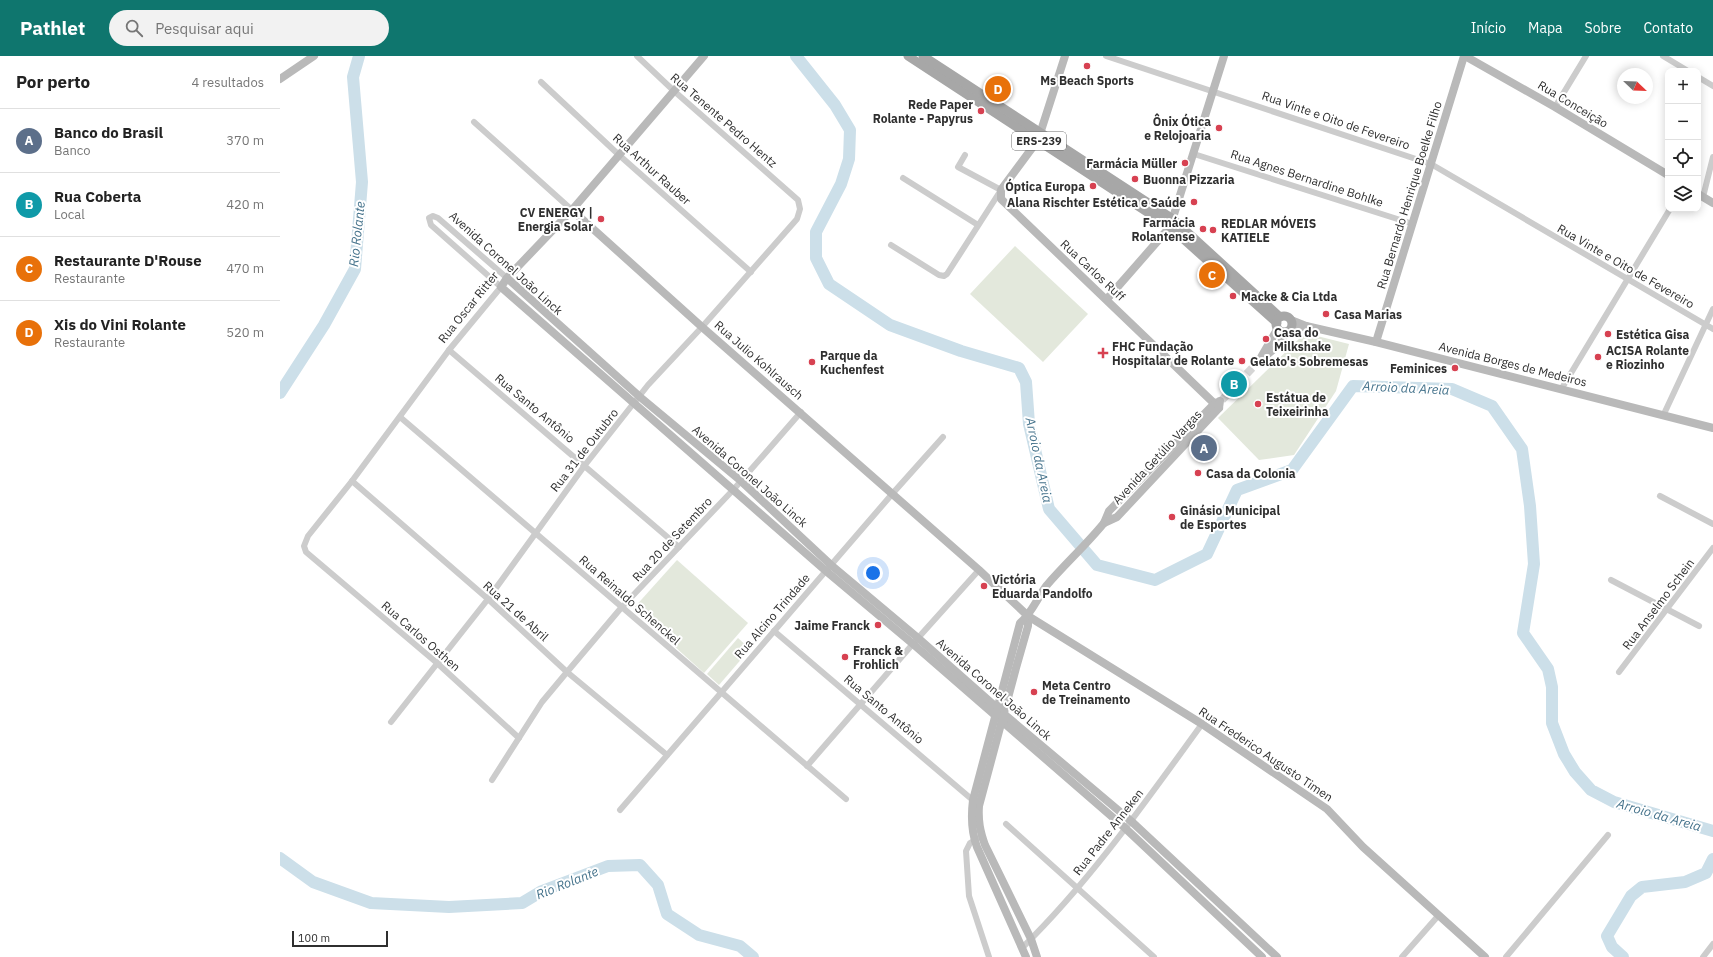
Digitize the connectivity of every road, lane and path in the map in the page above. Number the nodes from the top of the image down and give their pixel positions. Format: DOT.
graph roads {
  1 [pos="314,56"];
  2 [pos="637,56"];
  3 [pos="704,56"];
  4 [pos="908,56"];
  5 [pos="1065,56"];
  6 [pos="1106,56"];
  7 [pos="1224,56"];
  8 [pos="1465,56"];
  9 [pos="1586,56"];
  10 [pos="1663,56"];
  11 [pos="925,59"];
  12 [pos="1683,68"];
  13 [pos="280,79"];
  14 [pos="1701,79"];
  15 [pos="541,82"];
  16 [pos="1713,86"];
  17 [pos="674,91"];
  18 [pos="1213,91"];
  19 [pos="1555,107"];
  20 [pos="474,122"];
  21 [pos="1039,136"];
  22 [pos="1194,154"];
  23 [pos="619,155"];
  24 [pos="965,155"];
  25 [pos="1713,156"];
  26 [pos="1432,164"];
  27 [pos="1665,173"];
  28 [pos="903,178"];
  29 [pos="1001,190"];
  30 [pos="1701,195"];
  31 [pos="798,200"];
  32 [pos="1713,203"];
  33 [pos="572,210"];
  34 [pos="1668,212"];
  35 [pos="1172,223"];
  36 [pos="1413,224"];
  37 [pos="978,225"];
  38 [pos="891,245"];
  39 [pos="751,272"];
  40 [pos="507,278"];
  41 [pos="1628,279"];
  42 [pos="501,287"];
  43 [pos="1107,299"];
  44 [pos="1713,309"];
  45 [pos="1291,320"];
  46 [pos="1278,323"];
  47 [pos="1705,325"];
  48 [pos="1306,326"];
  49 [pos="702,327"];
  50 [pos="1713,330"];
  51 [pos="1288,331"];
  52 [pos="1376,342"];
  53 [pos="449,350"];
  54 [pos="1562,388"];
  55 [pos="637,401"];
  56 [pos="1219,403"];
  57 [pos="801,412"];
  58 [pos="1663,416"];
  59 [pos="400,417"];
  60 [pos="1713,428"];
  61 [pos="943,437"];
  62 [pos="585,465"];
  63 [pos="352,481"];
  64 [pos="741,481"];
  65 [pos="734,489"];
  66 [pos="893,493"];
  67 [pos="1660,496"];
  68 [pos="1713,524"];
  69 [pos="536,532"];
  70 [pos="679,547"];
  71 [pos="1713,548"];
  72 [pos="306,552"];
  73 [pos="828,568"];
  74 [pos="980,570"];
  75 [pos="1611,580"];
  76 [pos="488,599"];
  77 [pos="622,608"];
  78 [pos="1667,610"];
  79 [pos="1028,616"];
  80 [pos="1699,626"];
  81 [pos="774,631"];
  82 [pos="915,641"];
  83 [pos="437,663"];
  84 [pos="1012,667"];
  85 [pos="567,672"];
  86 [pos="1619,672"];
  87 [pos="721,692"];
  88 [pos="861,704"];
  89 [pos="996,712"];
  90 [pos="1003,718"];
  91 [pos="391,722"];
  92 [pos="1202,724"];
  93 [pos="519,738"];
  94 [pos="667,755"];
  95 [pos="986,763"];
  96 [pos="807,766"];
  97 [pos="492,780"];
  98 [pos="846,799"];
  99 [pos="973,800"];
  100 [pos="979,806"];
  101 [pos="620,810"];
  102 [pos="1006,824"];
  103 [pos="1128,825"];
  104 [pos="1608,835"];
  105 [pos="978,839"];
  106 [pos="1076,889"];
  107 [pos="1438,916"];
  108 [pos="1031,939"];
  109 [pos="1713,944"];
  110 [pos="1023,947"];
  111 [pos="989,957"];
  112 [pos="1026,957"];
  113 [pos="1037,957"];
  114 [pos="1154,957"];
  115 [pos="1262,957"];
  116 [pos="1277,957"];
  117 [pos="1402,957"];
  118 [pos="1485,957"];
  119 [pos="1506,957"];
  120 [pos="1703,957"];
  1 -- 13 [label="main road"];
  2 -- 17 [label="street, Rua Tenente Pedro Hentz"];
  3 -- 17 [label="main road, Rua Oscar Ritter"];
  4 -- 11 [label="main road, ERS-239"];
  5 -- 21 [label="main road"];
  6 -- 18 [label="street, Rua Vinte e Oito de Fevereiro"];
  7 -- 18 [label="main road"];
  8 -- 19 [label="main road, Rua Conceição"];
  8 -- 26 [label="main road, Rua Bernardo Henrique Boelke Filho"];
  9 -- 19 [label="street"];
  10 -- 12 [label="street"];
  11 -- 21 [label="main road, ERS-239"];
  14 -- 16 [label="street"];
  15 -- 23 [label="street, Rua Arthur Rauber"];
  17 -- 23 [label="main road, Rua Oscar Ritter"];
  17 -- 31 [label="street, Rua Tenente Pedro Hentz"];
  18 -- 22 [label="main road"];
  18 -- 26 [label="street, Rua Vinte e Oito de Fevereiro"];
  19 -- 27 [label="main road, Rua Conceição"];
  20 -- 33 [label="street, Rua Julio Kohlrausch"];
  21 -- 29 [label="main road"];
  21 -- 35 [label="main road, ERS-239"];
  22 -- 35 [label="main road"];
  22 -- 36 [label="street, Rua Agnes Bernardine Bohlke"];
  23 -- 33 [label="main road, Rua Oscar Ritter"];
  23 -- 39 [label="street, Rua Arthur Rauber"];
  24 -- 29 [label="street"];
  25 -- 30 [label="street"];
  26 -- 36 [label="main road, Rua Bernardo Henrique Boelke Filho"];
  26 -- 41 [label="street, Rua Vinte e Oito de Fevereiro"];
  28 -- 37 [label="street"];
  29 -- 37 [label="street"];
  29 -- 43 [label="main road, Rua Carlos Ruff"];
  30 -- 32 [label="main road"];
  31 -- 39 [label="street, Rua 31 de Outubro"];
  33 -- 40 [label="main road, Rua Oscar Ritter"];
  33 -- 49 [label="main road, Rua Julio Kohlrausch"];
  34 -- 41 [label="street"];
  35 -- 43 [label="main road"];
  35 -- 46 [label="main road, ERS-239"];
  36 -- 52 [label="main road, Rua Bernardo Henrique Boelke Filho"];
  37 -- 38 [label="street"];
  39 -- 49 [label="street, Rua 31 de Outubro"];
  40 -- 42 [label="main road, Rua Oscar Ritter"];
  40 -- 42 [label="street, Avenida Coronel João Linck"];
  40 -- 55 [label="main road, Avenida Coronel João Linck"];
  41 -- 47 [label="street, Rua Vinte e Oito de Fevereiro"];
  41 -- 54 [label="street"];
  42 -- 53 [label="street, Rua Oscar Ritter"];
  42 -- 55 [label="main road, Avenida Coronel João Linck"];
  43 -- 56 [label="main road, Rua Carlos Ruff"];
  44 -- 47 [label="street"];
  45 -- 46 [label="main road"];
  45 -- 48 [label="main road, Avenida Borges de Medeiros"];
  45 -- 51 [label="main road"];
  46 -- 51 [label="main road"];
  46 -- 51 [label="main road"];
  47 -- 50 [label="street, Rua Vinte e Oito de Fevereiro"];
  47 -- 58 [label="street"];
  48 -- 51 [label="main road"];
  48 -- 52 [label="main road, Avenida Borges de Medeiros"];
  49 -- 55 [label="street, Rua 31 de Outubro"];
  49 -- 57 [label="main road, Rua Julio Kohlrausch"];
  52 -- 54 [label="main road, Avenida Borges de Medeiros"];
  53 -- 59 [label="street, Rua Oscar Ritter"];
  53 -- 62 [label="street, Rua Santo Antônio"];
  54 -- 58 [label="main road, Avenida Borges de Medeiros"];
  55 -- 62 [label="street, Rua 31 de Outubro"];
  55 -- 64 [label="main road, Avenida Coronel João Linck"];
  55 -- 65 [label="main road, Avenida Coronel João Linck"];
  56 -- 79 [label="main road, Avenida Getúlio Vargas"];
  57 -- 64 [label="street, Rua 20 de Setembro"];
  57 -- 66 [label="main road, Rua Julio Kohlrausch"];
  58 -- 60 [label="main road, Avenida Borges de Medeiros"];
  59 -- 63 [label="street, Rua Oscar Ritter"];
  59 -- 69 [label="street, Rua Reinaldo Schenckel"];
  61 -- 66 [label="street, Rua Alcino Trindade"];
  62 -- 69 [label="street, Rua 31 de Outubro"];
  62 -- 70 [label="street, Rua Santo Antônio"];
  63 -- 72 [label="street, Rua Oscar Ritter"];
  63 -- 76 [label="street, Rua 21 de Abril"];
  64 -- 65 [label="street, Rua 20 de Setembro"];
  64 -- 73 [label="main road, Avenida Coronel João Linck"];
  65 -- 70 [label="street, Rua 20 de Setembro"];
  65 -- 73 [label="main road, Avenida Coronel João Linck"];
  66 -- 73 [label="street, Rua Alcino Trindade"];
  66 -- 74 [label="main road, Rua Julio Kohlrausch"];
  67 -- 68 [label="street"];
  69 -- 76 [label="street, Rua 31 de Outubro"];
  69 -- 77 [label="street, Rua Reinaldo Schenckel"];
  70 -- 77 [label="street, Rua 20 de Setembro"];
  71 -- 78 [label="street, Rua Anselmo Schein"];
  72 -- 83 [label="street, Rua Carlos Osthen"];
  73 -- 81 [label="street, Rua Alcino Trindade"];
  73 -- 82 [label="main road, Avenida Coronel João Linck"];
  74 -- 79 [label="main road, Rua Julio Kohlrausch"];
  74 -- 82 [label="street"];
  75 -- 78 [label="street"];
  76 -- 83 [label="street, Rua 31 de Outubro"];
  76 -- 85 [label="street, Rua 21 de Abril"];
  77 -- 85 [label="street, Rua 20 de Setembro"];
  77 -- 87 [label="street, Rua Reinaldo Schenckel"];
  78 -- 80 [label="street"];
  78 -- 86 [label="street, Rua Anselmo Schein"];
  79 -- 84 [label="main road, Avenida Getúlio Vargas"];
  79 -- 92 [label="main road, Rua Frederico Augusto Timen"];
  81 -- 87 [label="street, Rua Alcino Trindade"];
  81 -- 88 [label="street, Rua Santo Antônio"];
  82 -- 88 [label="street"];
  82 -- 89 [label="main road, Avenida Coronel João Linck"];
  83 -- 91 [label="street, Rua 31 de Outubro"];
  83 -- 93 [label="street, Rua Carlos Osthen"];
  84 -- 89 [label="main road, Avenida Getúlio Vargas"];
  84 -- 90 [label="main road, Avenida Getúlio Vargas"];
  85 -- 93 [label="street, Rua 20 de Setembro"];
  85 -- 94 [label="street, Rua 21 de Abril"];
  87 -- 94 [label="street, Rua Alcino Trindade"];
  87 -- 96 [label="street, Rua Reinaldo Schenckel"];
  88 -- 96 [label="street"];
  88 -- 99 [label="street, Rua Santo Antônio"];
  89 -- 90 [label="main road, Avenida Coronel João Linck"];
  89 -- 95 [label="main road, Avenida Getúlio Vargas"];
  90 -- 95 [label="main road, Avenida Getúlio Vargas"];
  90 -- 103 [label="main road, Avenida Coronel João Linck"];
  92 -- 103 [label="street, Rua Padre Anneken"];
  92 -- 107 [label="main road, Rua Frederico Augusto Timen"];
  93 -- 97 [label="street, Rua 20 de Setembro"];
  94 -- 101 [label="street, Rua Alcino Trindade"];
  95 -- 99 [label="main road, Avenida Getúlio Vargas"];
  95 -- 100 [label="main road, Avenida Getúlio Vargas"];
  96 -- 98 [label="street, Rua Reinaldo Schenckel"];
  99 -- 100 [label="street, Rua Santo Antônio"];
  99 -- 105 [label="main road, Avenida Getúlio Vargas"];
  100 -- 105 [label="main road, Avenida Getúlio Vargas"];
  102 -- 106 [label="street"];
  103 -- 106 [label="street, Rua Padre Anneken"];
  103 -- 115 [label="main road, Avenida Coronel João Linck"];
  103 -- 116 [label="main road, Avenida Coronel João Linck"];
  104 -- 119 [label="street"];
  105 -- 108 [label="main road"];
  105 -- 110 [label="main road"];
  105 -- 111 [label="street"];
  106 -- 108 [label="street, Rua Padre Anneken"];
  106 -- 114 [label="street"];
  107 -- 117 [label="street"];
  107 -- 118 [label="main road, Rua Frederico Augusto Timen"];
  108 -- 110 [label="street, Rua Padre Anneken"];
  108 -- 113 [label="main road"];
  109 -- 120 [label="street"];
  110 -- 112 [label="main road"];
}
